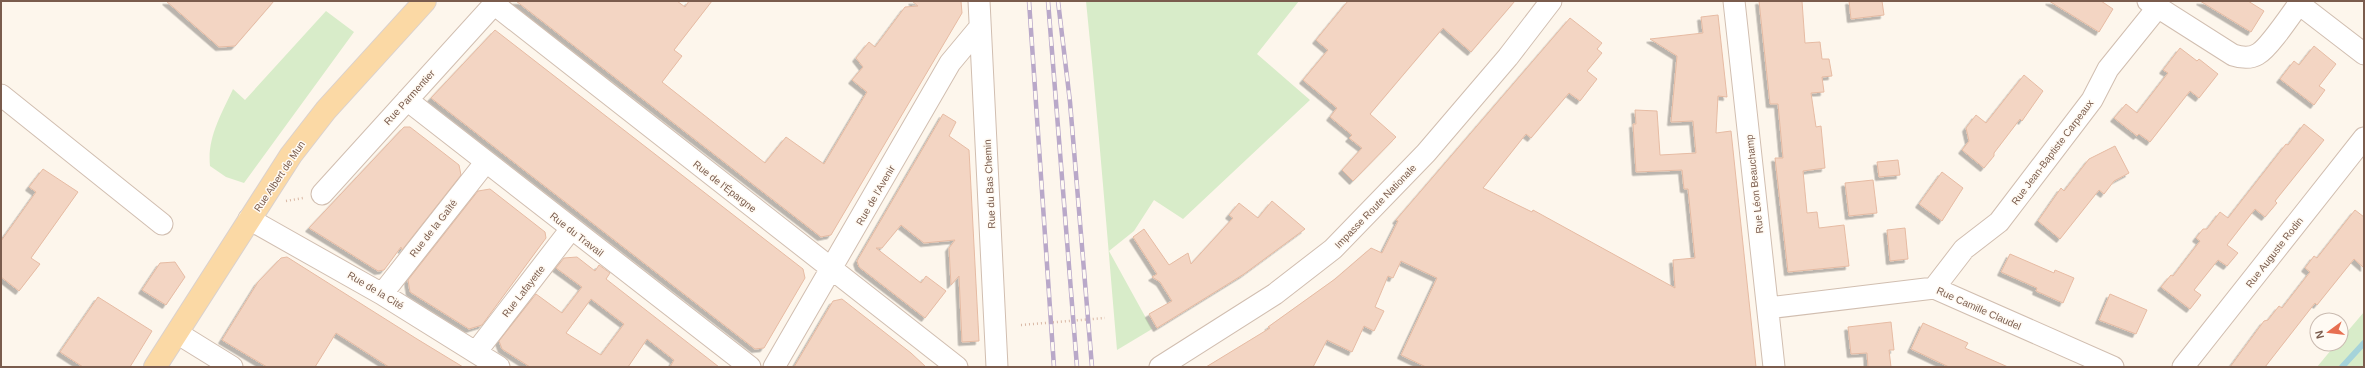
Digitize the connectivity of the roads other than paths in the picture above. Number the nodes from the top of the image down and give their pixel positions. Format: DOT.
graph roads {
  1 [pos="424,1"];
  2 [pos="979,1"];
  3 [pos="1551,1"];
  4 [pos="1734,1"];
  5 [pos="495,3"];
  6 [pos="2300,3"];
  7 [pos="2153,4"];
  8 [pos="980,26"];
  9 [pos="2364,54"];
  10 [pos="1,95"];
  11 [pos="407,100"];
  12 [pos="2364,138"];
  13 [pos="484,163"];
  14 [pos="322,194"];
  15 [pos="250,219"];
  16 [pos="162,224"];
  17 [pos="571,229"];
  18 [pos="832,270"];
  19 [pos="1934,288"];
  20 [pos="382,294"];
  21 [pos="1768,308"];
  22 [pos="177,333"];
  23 [pos="476,352"];
  24 [pos="155,367"];
  25 [pos="232,367"];
  26 [pos="499,367"];
  27 [pos="750,367"];
  28 [pos="774,367"];
  29 [pos="957,367"];
  30 [pos="997,367"];
  31 [pos="1160,367"];
  32 [pos="1774,367"];
  33 [pos="2112,367"];
  34 [pos="2183,367"];
  1 -- 15 [label="main road, Rue Albert de Mun"];
  2 -- 8 [label="street, Rue du Bas Chemin"];
  3 -- 31 [label="street, Impasse Route Nationale"];
  4 -- 21 [label="street, Rue Léon Beauchamp"];
  5 -- 11 [label="street, Rue Parmentier"];
  5 -- 18 [label="street, Rue de l'Épargne"];
  6 -- 7 [label="street"];
  6 -- 9 [label="street"];
  7 -- 19 [label="street, Rue Jean-Baptiste Carpeaux"];
  8 -- 18 [label="street, Rue de l'Avenir"];
  8 -- 30 [label="street, Rue du Bas Chemin"];
  10 -- 16 [label="street"];
  11 -- 13 [label="street, Rue du Travail"];
  11 -- 14 [label="street, Rue Parmentier"];
  12 -- 34 [label="street, Rue Auguste Rodin"];
  13 -- 17 [label="street, Rue du Travail"];
  13 -- 20 [label="street, Rue de la Gaîté"];
  15 -- 20 [label="street, Rue de la Cité"];
  15 -- 22 [label="main road, Rue Albert de Mun"];
  17 -- 23 [label="street, Rue Lafayette"];
  17 -- 27 [label="street, Rue du Travail"];
  18 -- 28 [label="street, Rue de l'Avenir"];
  18 -- 29 [label="street, Rue de l'Épargne"];
  19 -- 21 [label="street, Rue Camille Claudel"];
  19 -- 33 [label="street, Rue Camille Claudel"];
  20 -- 23 [label="street, Rue de la Cité"];
  21 -- 32 [label="street, Rue Léon Beauchamp"];
  22 -- 24 [label="main road, Rue Albert de Mun"];
  22 -- 25 [label="street"];
  23 -- 26 [label="street, Rue de la Cité"];
}
